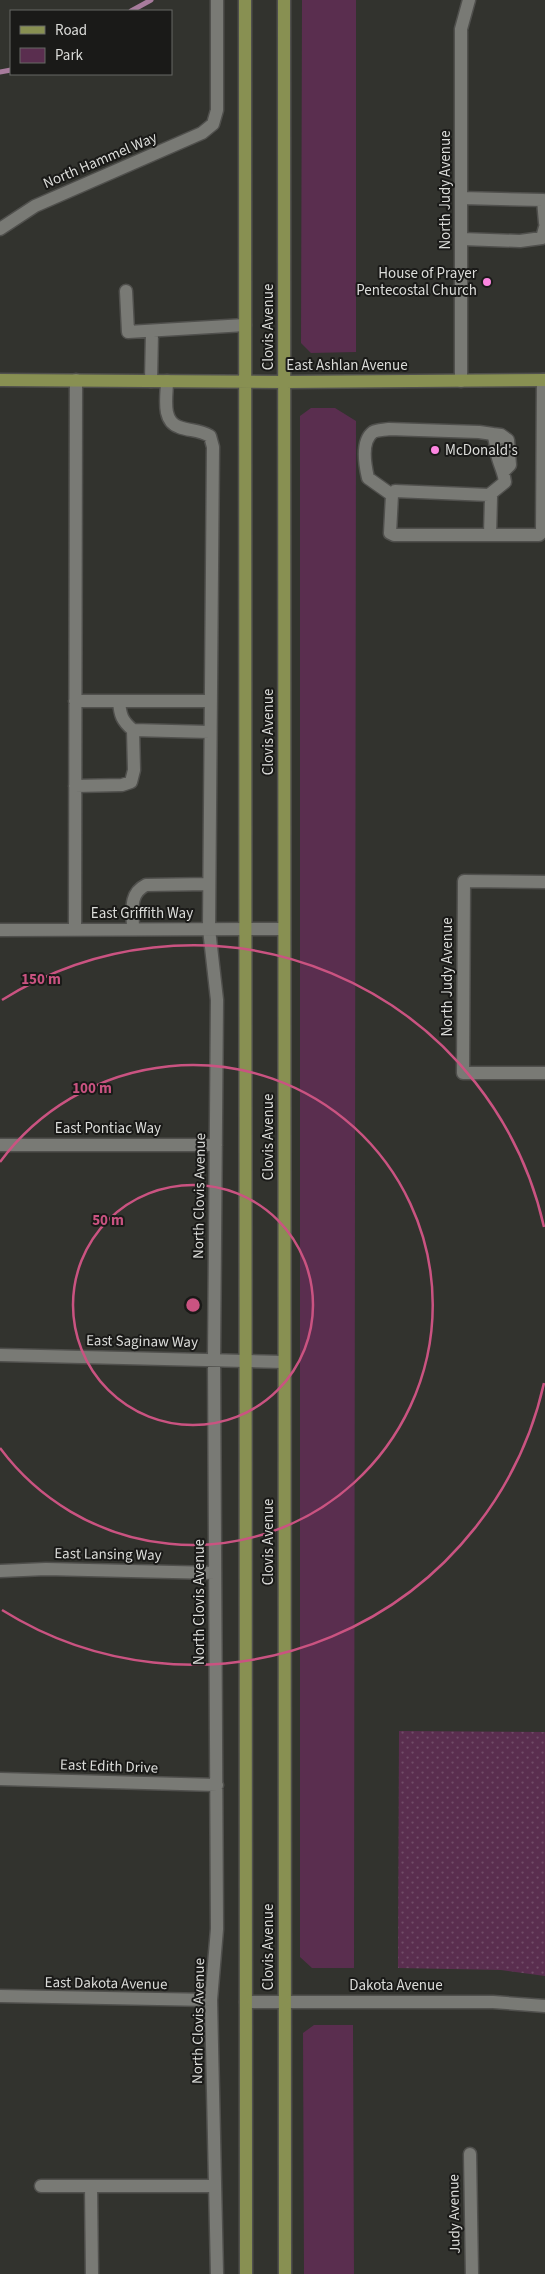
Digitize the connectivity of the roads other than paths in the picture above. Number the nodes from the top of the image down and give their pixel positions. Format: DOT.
graph roads {
  1 [pos="217,0"];
  2 [pos="246,0"];
  3 [pos="284,0"];
  4 [pos="469,0"];
  5 [pos="462,198"];
  6 [pos="545,223"];
  7 [pos="545,227"];
  8 [pos="0,228"];
  9 [pos="462,240"];
  10 [pos="126,291"];
  11 [pos="245,325"];
  12 [pos="152,332"];
  13 [pos="0,380"];
  14 [pos="76,380"];
  15 [pos="544,380"];
  16 [pos="152,381"];
  17 [pos="167,381"];
  18 [pos="461,381"];
  19 [pos="245,382"];
  20 [pos="284,382"];
  21 [pos="544,433"];
  22 [pos="392,495"];
  23 [pos="489,495"];
  24 [pos="543,534"];
  25 [pos="490,535"];
  26 [pos="75,701"];
  27 [pos="119,701"];
  28 [pos="211,701"];
  29 [pos="134,730"];
  30 [pos="210,732"];
  31 [pos="75,786"];
  32 [pos="545,882"];
  33 [pos="209,884"];
  34 [pos="133,929"];
  35 [pos="209,929"];
  36 [pos="246,929"];
  37 [pos="284,929"];
  38 [pos="0,930"];
  39 [pos="75,930"];
  40 [pos="545,1073"];
  41 [pos="0,1144"];
  42 [pos="216,1145"];
  43 [pos="0,1355"];
  44 [pos="214,1359"];
  45 [pos="246,1360"];
  46 [pos="284,1362"];
  47 [pos="0,1571"];
  48 [pos="215,1573"];
  49 [pos="0,1779"];
  50 [pos="217,1785"];
  51 [pos="0,1996"];
  52 [pos="211,2000"];
  53 [pos="246,2002"];
  54 [pos="284,2002"];
  55 [pos="545,2006"];
  56 [pos="470,2154"];
  57 [pos="41,2186"];
  58 [pos="91,2186"];
  59 [pos="215,2186"];
  60 [pos="92,2274"];
  61 [pos="216,2274"];
  62 [pos="246,2274"];
  63 [pos="285,2274"];
  64 [pos="472,2274"];
  1 -- 8 [label="street, North Hammel Way"];
  2 -- 11 [label="main road, Clovis Avenue"];
  3 -- 20 [label="main road, Clovis Avenue"];
  4 -- 5 [label="street, North Judy Avenue"];
  5 -- 6 [label="street"];
  5 -- 9 [label="street, North Judy Avenue"];
  7 -- 9 [label="street"];
  9 -- 18 [label="street, North Judy Avenue"];
  10 -- 12 [label="street"];
  11 -- 12 [label="street"];
  11 -- 19 [label="main road, Clovis Avenue"];
  12 -- 16 [label="street"];
  13 -- 14 [label="main road, East Ashlan Avenue"];
  14 -- 16 [label="main road, East Ashlan Avenue"];
  14 -- 26 [label="street"];
  15 -- 18 [label="main road, East Ashlan Avenue"];
  15 -- 21 [label="street"];
  16 -- 17 [label="main road, East Ashlan Avenue"];
  17 -- 19 [label="main road, East Ashlan Avenue"];
  17 -- 28 [label="street, North Clovis Avenue"];
  18 -- 20 [label="main road, East Ashlan Avenue"];
  19 -- 20 [label="main road, East Ashlan Avenue"];
  19 -- 36 [label="main road, Clovis Avenue"];
  20 -- 37 [label="main road, Clovis Avenue"];
  21 -- 24 [label="street"];
  22 -- 23 [label="street"];
  22 -- 23 [label="street"];
  22 -- 25 [label="street"];
  23 -- 25 [label="street"];
  24 -- 25 [label="street"];
  26 -- 27 [label="street"];
  26 -- 31 [label="street"];
  27 -- 28 [label="street"];
  27 -- 29 [label="street"];
  28 -- 30 [label="street, North Clovis Avenue"];
  29 -- 30 [label="street"];
  29 -- 31 [label="street"];
  30 -- 33 [label="street, North Clovis Avenue"];
  31 -- 39 [label="street"];
  32 -- 40 [label="street, North Judy Avenue"];
  33 -- 34 [label="street"];
  33 -- 35 [label="street, North Clovis Avenue"];
  34 -- 35 [label="street, East Griffith Way"];
  34 -- 39 [label="street, East Griffith Way"];
  35 -- 36 [label="street, East Griffith Way"];
  35 -- 42 [label="street, North Clovis Avenue"];
  36 -- 37 [label="street, East Griffith Way"];
  36 -- 45 [label="main road, Clovis Avenue"];
  37 -- 46 [label="main road, Clovis Avenue"];
  38 -- 39 [label="street, East Griffith Way"];
  41 -- 42 [label="street, East Pontiac Way"];
  42 -- 44 [label="street, North Clovis Avenue"];
  43 -- 44 [label="street, East Saginaw Way"];
  44 -- 45 [label="street, East Saginaw Way"];
  44 -- 48 [label="street, North Clovis Avenue"];
  45 -- 46 [label="street, East Saginaw Way"];
  45 -- 53 [label="main road, Clovis Avenue"];
  46 -- 54 [label="main road, Clovis Avenue"];
  47 -- 48 [label="street, East Lansing Way"];
  48 -- 50 [label="street, North Clovis Avenue"];
  49 -- 50 [label="street, East Edith Drive"];
  50 -- 52 [label="street, North Clovis Avenue"];
  51 -- 52 [label="street, East Dakota Avenue"];
  52 -- 59 [label="street, North Clovis Avenue"];
  53 -- 54 [label="street, Dakota Avenue"];
  53 -- 62 [label="main road, Clovis Avenue"];
  54 -- 55 [label="street, Dakota Avenue"];
  54 -- 63 [label="main road, Clovis Avenue"];
  56 -- 64 [label="street, Judy Avenue"];
  57 -- 58 [label="street"];
  58 -- 59 [label="street"];
  58 -- 60 [label="street"];
  59 -- 61 [label="street, North Clovis Avenue"];
}
